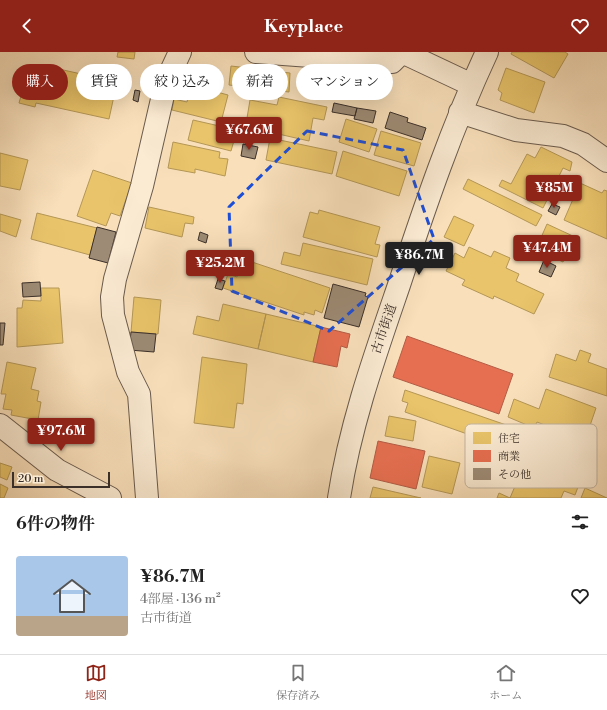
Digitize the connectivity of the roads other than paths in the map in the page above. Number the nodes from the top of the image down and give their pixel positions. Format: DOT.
graph roads {
  1 [pos="180,52"];
  2 [pos="256,52"];
  3 [pos="402,52"];
  4 [pos="487,52"];
  5 [pos="472,85"];
  6 [pos="460,112"];
  7 [pos="607,161"];
  8 [pos="0,425"];
  9 [pos="110,498"];
  10 [pos="147,498"];
  11 [pos="339,498"];
  1 -- 10 [label="street"];
  2 -- 3 [label="street"];
  3 -- 5 [label="street"];
  4 -- 5 [label="street, 古市街道"];
  5 -- 6 [label="street, 古市街道"];
  6 -- 7 [label="street"];
  6 -- 11 [label="street, 古市街道"];
  8 -- 9 [label="street"];
}
